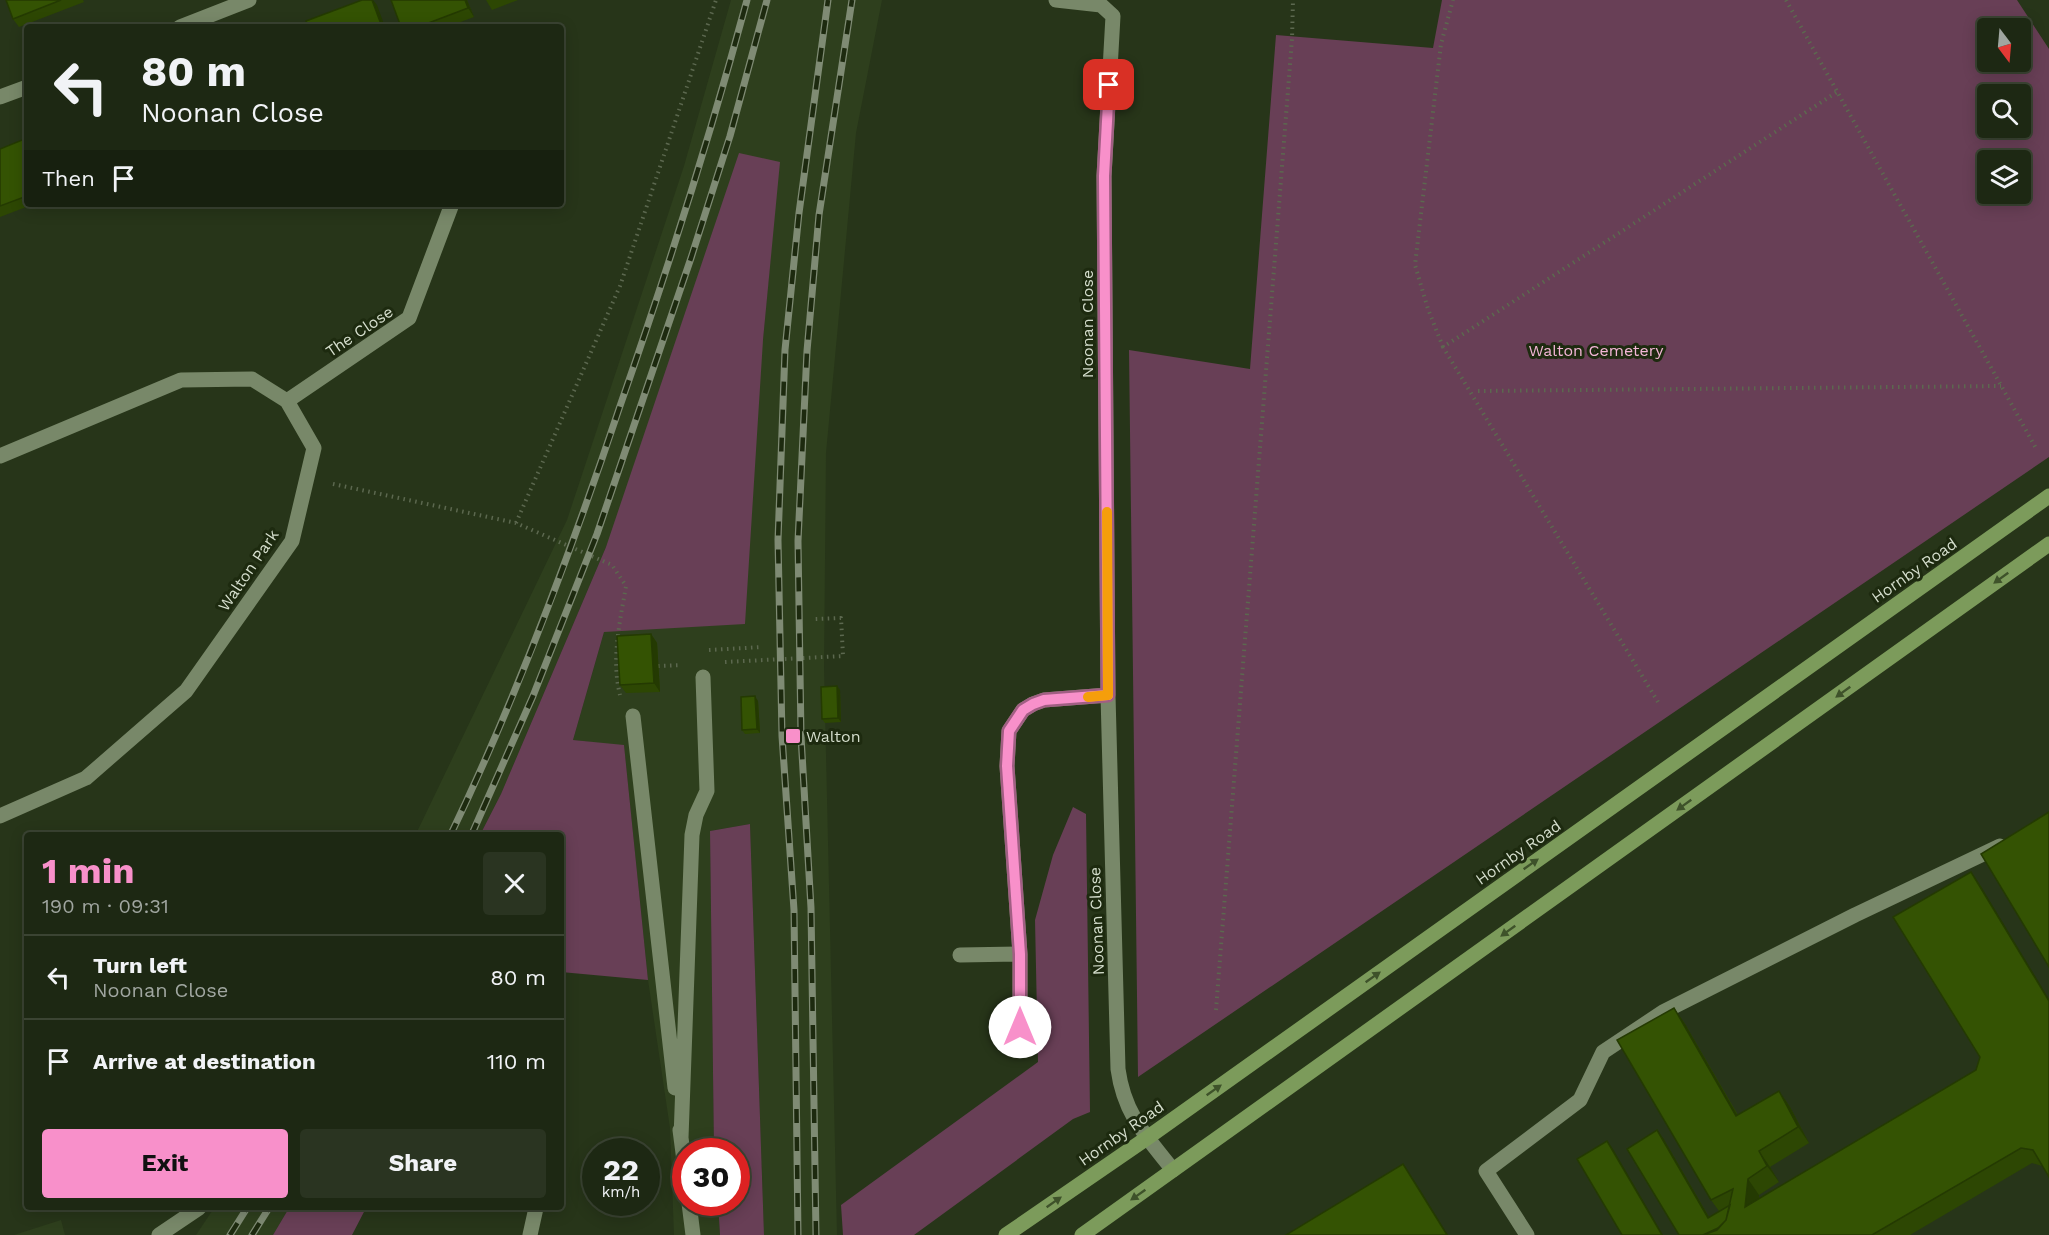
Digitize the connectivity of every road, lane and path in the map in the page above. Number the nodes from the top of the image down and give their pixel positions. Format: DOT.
graph roads {
  1 [pos="249,0"];
  2 [pos="716,0"];
  3 [pos="1056,0"];
  4 [pos="1293,0"];
  5 [pos="1453,0"];
  6 [pos="1786,0"];
  7 [pos="188,24"];
  8 [pos="24,88"];
  9 [pos="1837,92"];
  10 [pos="0,97"];
  11 [pos="451,207"];
  12 [pos="1443,347"];
  13 [pos="2001,386"];
  14 [pos="1478,392"];
  15 [pos="287,401"];
  16 [pos="2037,450"];
  17 [pos="0,456"];
  18 [pos="307,478"];
  19 [pos="2049,496"];
  20 [pos="516,523"];
  21 [pos="2049,544"];
  22 [pos="814,619"];
  23 [pos="762,647"];
  24 [pos="744,649"];
  25 [pos="717,663"];
  26 [pos="686,664"];
  27 [pos="658,666"];
  28 [pos="616,668"];
  29 [pos="625,668"];
  30 [pos="703,677"];
  31 [pos="619,694"];
  32 [pos="1108,695"];
  33 [pos="1658,702"];
  34 [pos="633,716"];
  35 [pos="0,816"];
  36 [pos="2013,838"];
  37 [pos="1020,954"];
  38 [pos="960,955"];
  39 [pos="1216,1010"];
  40 [pos="1020,1027"];
  41 [pos="681,1138"];
  42 [pos="1147,1138"];
  43 [pos="1173,1170"];
  44 [pos="196,1210"];
  45 [pos="536,1210"];
  46 [pos="691,1216"];
  47 [pos="159,1235"];
  48 [pos="530,1235"];
  49 [pos="693,1235"];
  50 [pos="1006,1235"];
  51 [pos="1083,1235"];
  52 [pos="1527,1235"];
  1 -- 7 [label="street"];
  2 -- 20 [label="path"];
  3 -- 32 [label="street, Noonan Close"];
  4 -- 39 [label="path"];
  5 -- 12 [label="path"];
  6 -- 9 [label="path"];
  8 -- 10 [label="street"];
  9 -- 12 [label="path"];
  9 -- 13 [label="path"];
  11 -- 15 [label="street, The Close"];
  12 -- 33 [label="path"];
  13 -- 14 [label="path"];
  13 -- 16 [label="path"];
  15 -- 17 [label="street, Walton Park"];
  15 -- 18 [label="street, Walton Park"];
  18 -- 20 [label="path"];
  18 -- 35 [label="street, Walton Park"];
  42 -- 19 [label="main road, Hornby Road, one-way"];
  20 -- 28 [label="path"];
  21 -- 43 [label="main road, one-way"];
  22 -- 25 [label="path"];
  23 -- 24 [label="path"];
  26 -- 27 [label="path"];
  28 -- 29 [label="path"];
  28 -- 31 [label="path"];
  30 -- 41 [label="street"];
  32 -- 37 [label="street"];
  32 -- 42 [label="street, Noonan Close"];
  34 -- 41 [label="street"];
  36 -- 52 [label="street"];
  37 -- 38 [label="street"];
  37 -- 40 [label="street"];
  42 -- 43 [label="street, Noonan Close"];
  50 -- 42 [label="main road, Hornby Road, one-way"];
  43 -- 51 [label="main road, one-way"];
  44 -- 47 [label="street"];
  45 -- 48 [label="street"];
  46 -- 49 [label="street"];
}
